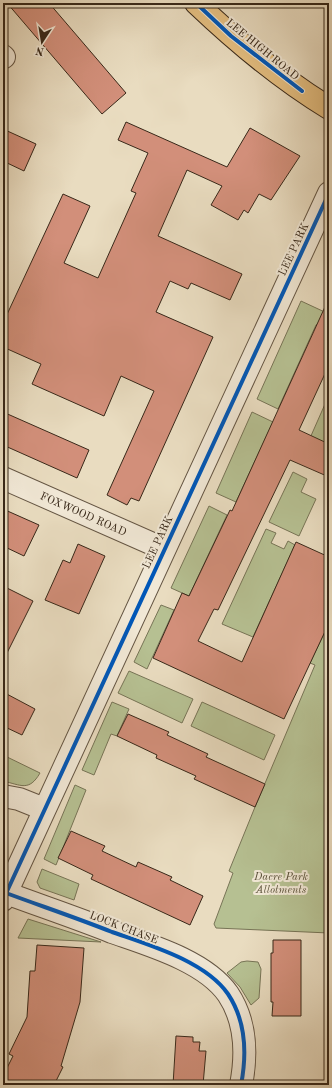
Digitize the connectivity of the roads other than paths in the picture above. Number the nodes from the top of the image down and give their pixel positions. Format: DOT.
graph roads {
  1 [pos="196,3"];
  2 [pos="329,108"];
  3 [pos="329,194"];
  4 [pos="3,478"];
  5 [pos="164,549"];
  6 [pos="3,796"];
  7 [pos="44,808"];
  8 [pos="4,897"];
  9 [pos="241,1085"];
  1 -- 2 [label="highway, LEE HIGH ROAD"];
  3 -- 5 [label="street, LEE PARK"];
  4 -- 5 [label="street, FOXWOOD ROAD"];
  5 -- 7 [label="street, LEE PARK"];
  6 -- 7 [label="street"];
  7 -- 8 [label="street, LEE PARK"];
  8 -- 9 [label="street, LOCK CHASE"];
}
